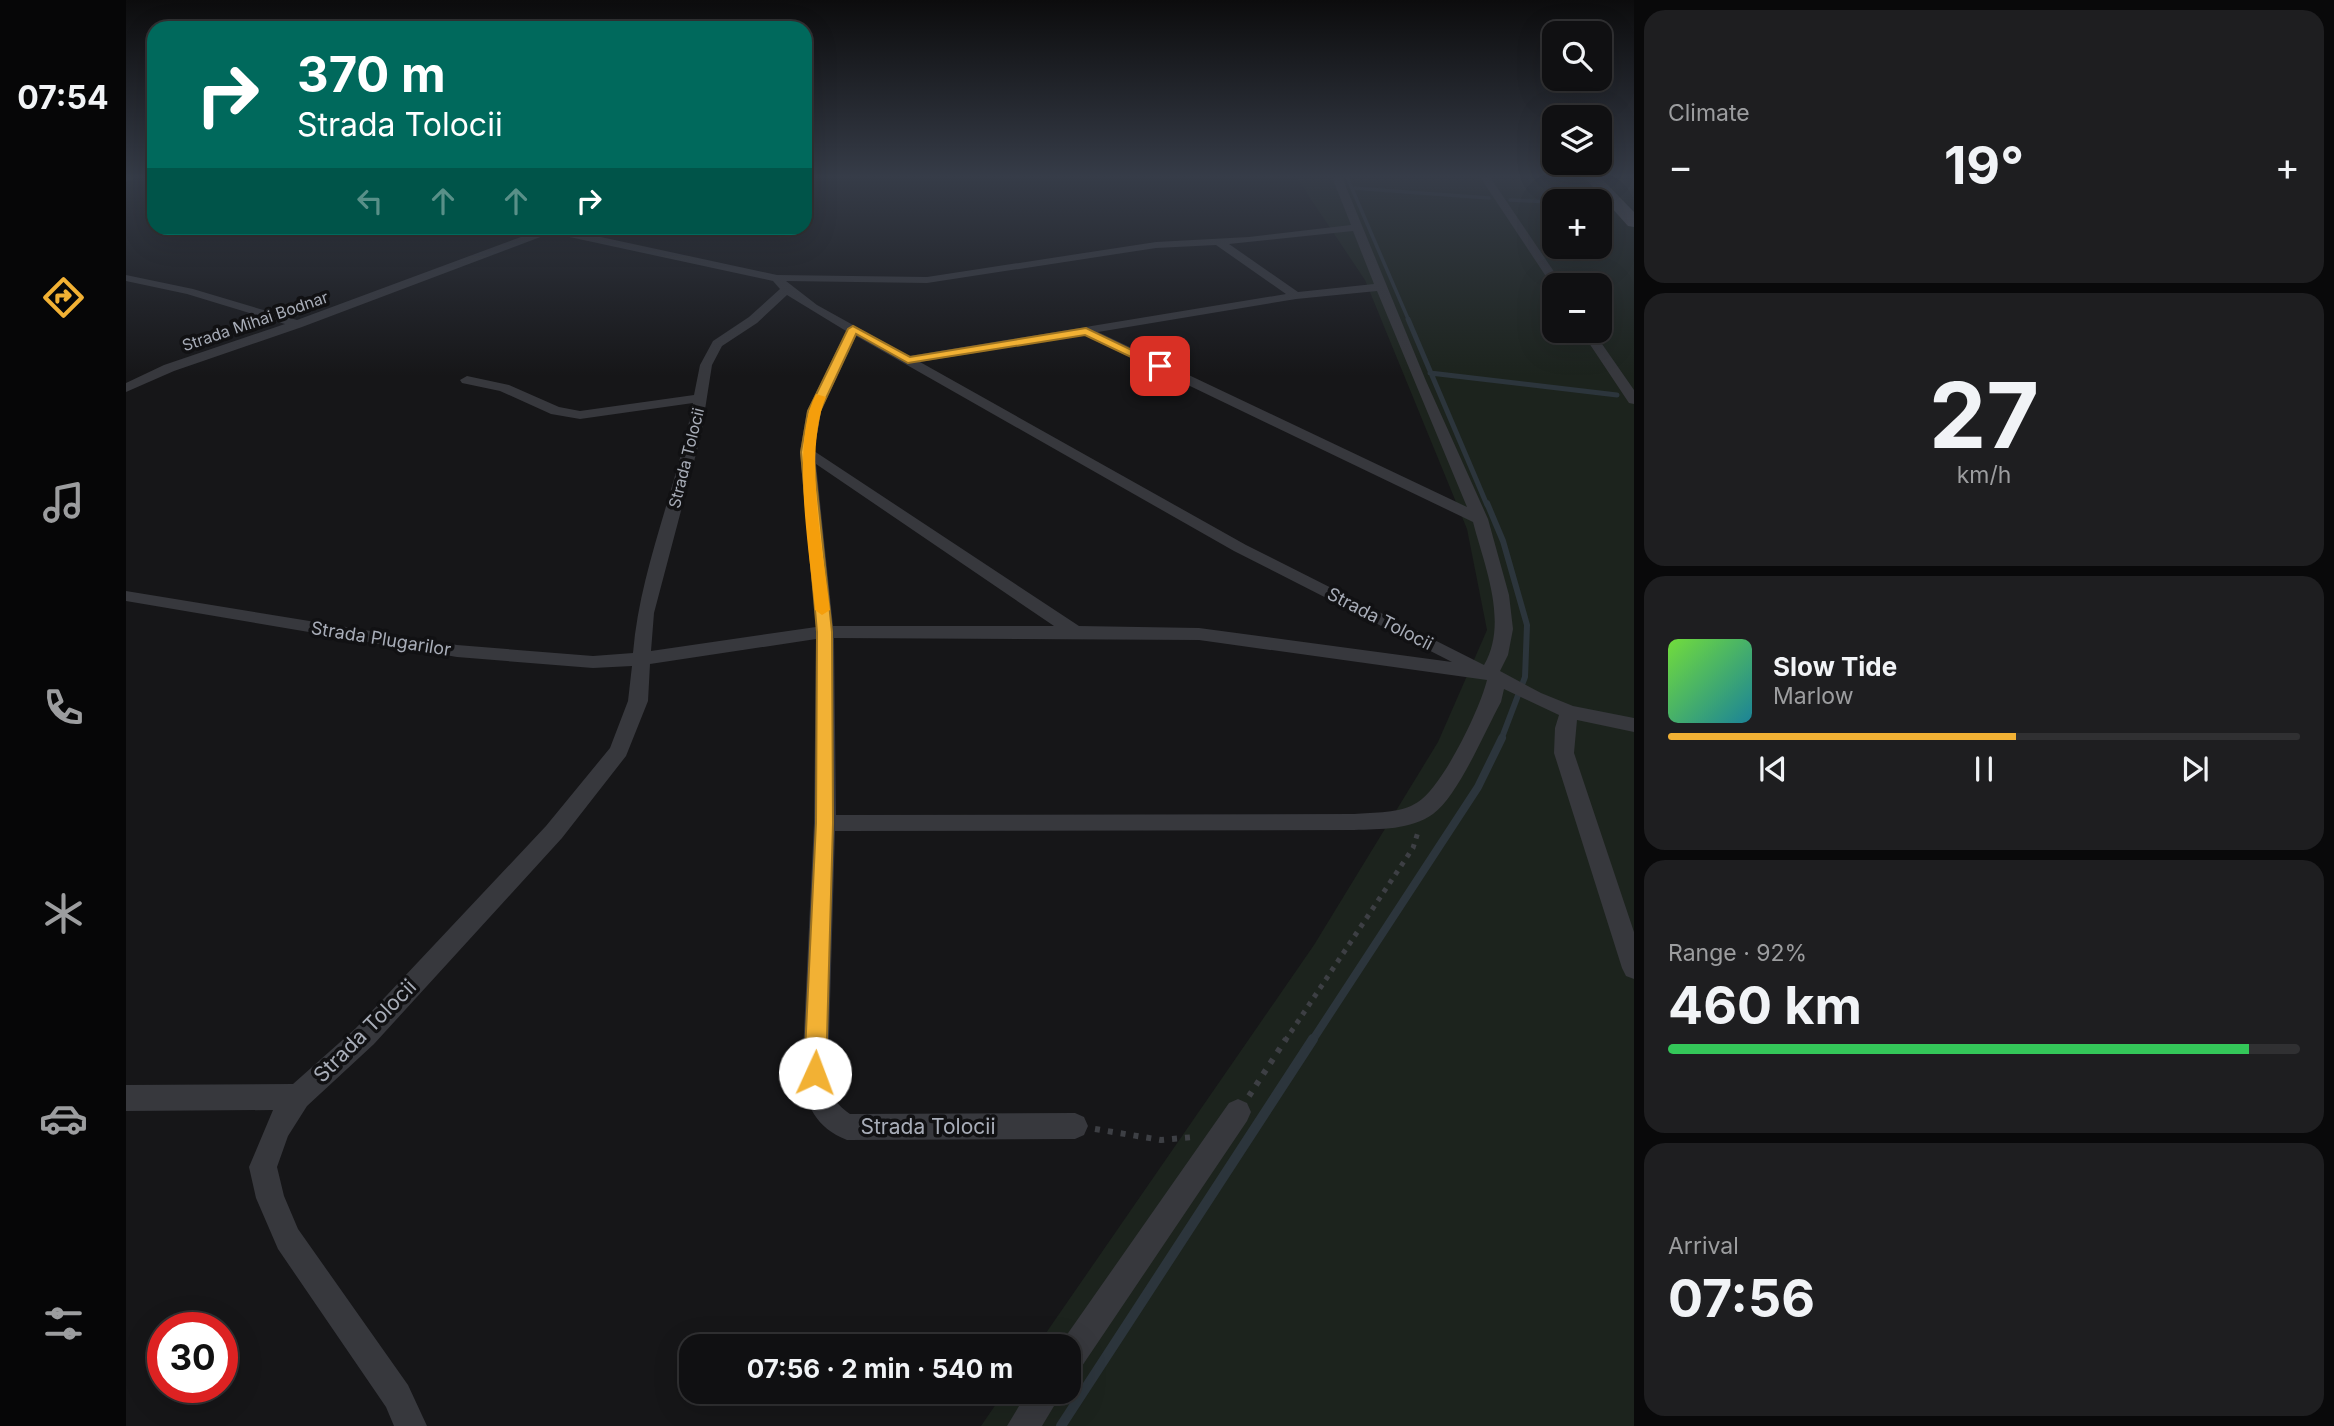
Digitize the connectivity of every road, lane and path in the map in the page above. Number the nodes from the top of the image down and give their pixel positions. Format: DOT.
graph roads {
  1 [pos="511,244"];
  2 [pos="617,244"];
  3 [pos="1173,244"];
  4 [pos="1221,244"];
  5 [pos="1363,244"];
  6 [pos="1529,244"];
  7 [pos="1549,273"];
  8 [pos="126,278"];
  9 [pos="781,283"];
  10 [pos="1380,287"];
  11 [pos="1296,296"];
  12 [pos="298,324"];
  13 [pos="853,329"];
  14 [pos="1086,331"];
  15 [pos="1595,343"];
  16 [pos="908,360"];
  17 [pos="467,380"];
  18 [pos="126,388"];
  19 [pos="702,398"];
  20 [pos="1634,400"];
  21 [pos="807,452"];
  22 [pos="1480,519"];
  23 [pos="126,596"];
  24 [pos="825,632"];
  25 [pos="1075,632"];
  26 [pos="639,659"];
  27 [pos="1497,679"];
  28 [pos="1570,712"];
  29 [pos="1634,725"];
  30 [pos="1426,808"];
  31 [pos="825,823"];
  32 [pos="1634,968"];
  33 [pos="298,1097"];
  34 [pos="126,1098"];
  35 [pos="1238,1112"];
  36 [pos="1075,1126"];
  37 [pos="1204,1136"];
  38 [pos="1081,1341"];
  39 [pos="1038,1404"];
  40 [pos="411,1426"];
  41 [pos="1023,1426"];
  1 -- 12 [label="street, Strada Mihai Bodnar"];
  2 -- 9 [label="street, Strada Tolocii"];
  3 -- 9 [label="street, Strada Tolocii"];
  4 -- 11 [label="street"];
  5 -- 10 [label="street"];
  6 -- 7 [label="street"];
  8 -- 12 [label="street"];
  9 -- 13 [label="street, Strada Tolocii"];
  9 -- 19 [label="street, Strada Tolocii"];
  10 -- 11 [label="street"];
  10 -- 22 [label="street"];
  11 -- 14 [label="street"];
  12 -- 18 [label="street, Strada Mihai Bodnar"];
  13 -- 16 [label="street, Strada Tolocii"];
  13 -- 21 [label="street, Strada Tolocii"];
  14 -- 16 [label="street"];
  14 -- 22 [label="street"];
  15 -- 20 [label="street"];
  16 -- 27 [label="street, Strada Tolocii"];
  17 -- 19 [label="street"];
  19 -- 26 [label="street, Strada Tolocii"];
  21 -- 24 [label="street, Strada Tolocii"];
  21 -- 25 [label="street"];
  22 -- 27 [label="street"];
  23 -- 26 [label="street, Strada Plugarilor"];
  24 -- 25 [label="street, Strada Tolocii"];
  24 -- 26 [label="street, Strada Tolocii"];
  24 -- 31 [label="street, Strada Tolocii"];
  25 -- 27 [label="street, Strada Tolocii"];
  26 -- 33 [label="street, Strada Tolocii"];
  27 -- 28 [label="street"];
  27 -- 30 [label="street"];
  28 -- 29 [label="street"];
  28 -- 32 [label="street"];
  30 -- 31 [label="street"];
  30 -- 35 [label="path"];
  31 -- 36 [label="street, Strada Tolocii"];
  33 -- 34 [label="street"];
  33 -- 40 [label="street, Strada Tolocii"];
  35 -- 38 [label="street"];
  36 -- 37 [label="path"];
  39 -- 41 [label="street"];
}
